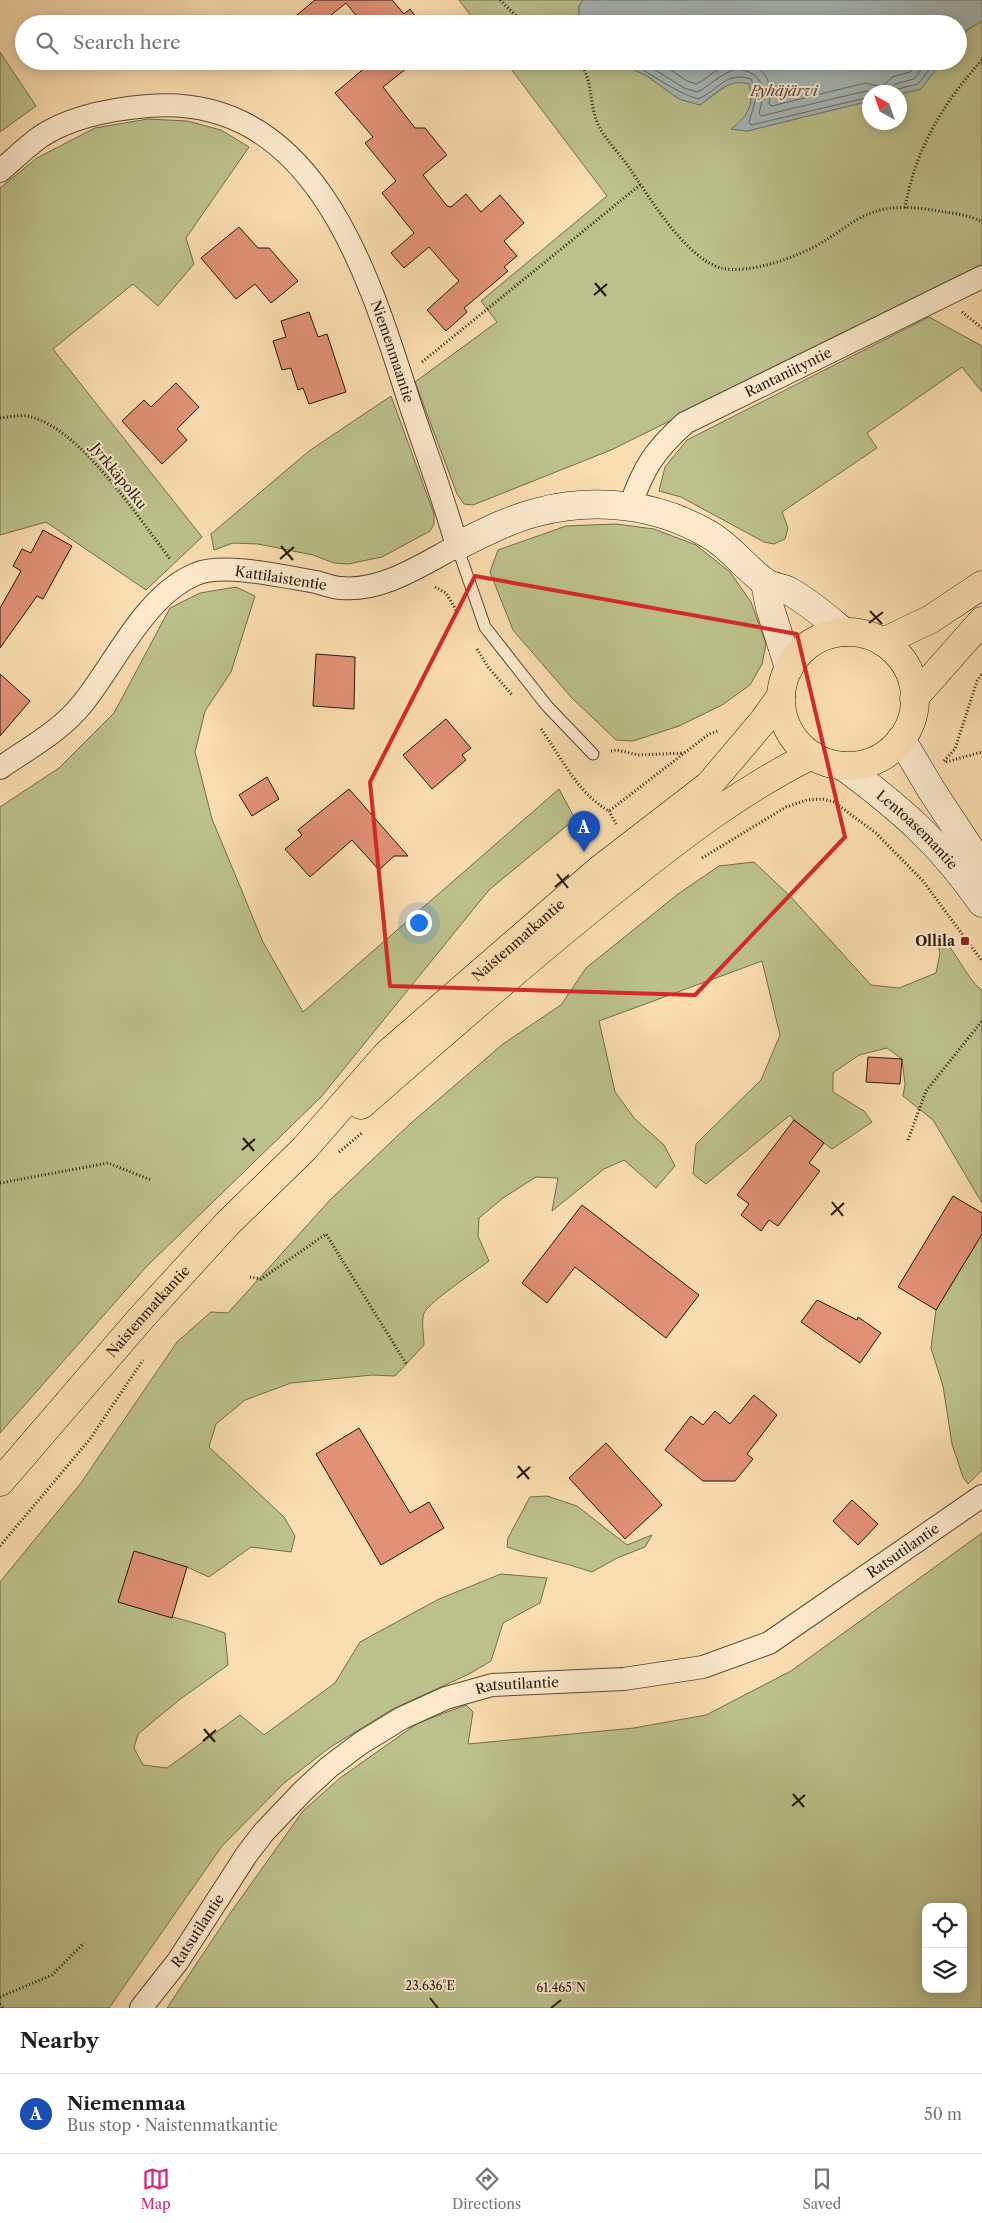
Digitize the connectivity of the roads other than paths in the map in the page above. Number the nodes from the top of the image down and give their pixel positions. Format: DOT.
graph roads {
  1 [pos="0,172"];
  2 [pos="982,277"];
  3 [pos="630,506"];
  4 [pos="457,546"];
  5 [pos="765,583"];
  6 [pos="982,585"];
  7 [pos="982,621"];
  8 [pos="844,632"];
  9 [pos="883,642"];
  10 [pos="789,668"];
  11 [pos="780,696"];
  12 [pos="914,698"];
  13 [pos="901,739"];
  14 [pos="593,754"];
  15 [pos="812,755"];
  16 [pos="843,766"];
  17 [pos="0,768"];
  18 [pos="982,867"];
  19 [pos="982,903"];
  20 [pos="304,1149"];
  21 [pos="0,1482"];
  22 [pos="982,1496"];
  23 [pos="141,2008"];
  1 -- 4 [label="street, Niemenmaantie"];
  2 -- 3 [label="street, Rantaniityntie"];
  3 -- 4 [label="street"];
  3 -- 5 [label="street"];
  4 -- 14 [label="lane"];
  4 -- 17 [label="street, Kattilaistentie"];
  5 -- 8 [label="street"];
  5 -- 10 [label="street"];
  6 -- 9 [label="main road"];
  7 -- 12 [label="main road"];
  8 -- 9 [label="main road"];
  8 -- 10 [label="main road"];
  9 -- 12 [label="main road"];
  10 -- 11 [label="main road"];
  11 -- 15 [label="main road"];
  11 -- 20 [label="main road, Naistenmatkantie"];
  12 -- 13 [label="main road"];
  13 -- 16 [label="main road"];
  13 -- 18 [label="street, Lentoasemantie"];
  15 -- 16 [label="main road"];
  15 -- 20 [label="main road, Naistenmatkantie"];
  16 -- 19 [label="street, Lentoasemantie"];
  20 -- 21 [label="main road, Naistenmatkantie"];
  22 -- 23 [label="street, Ratsutilantie"];
}
